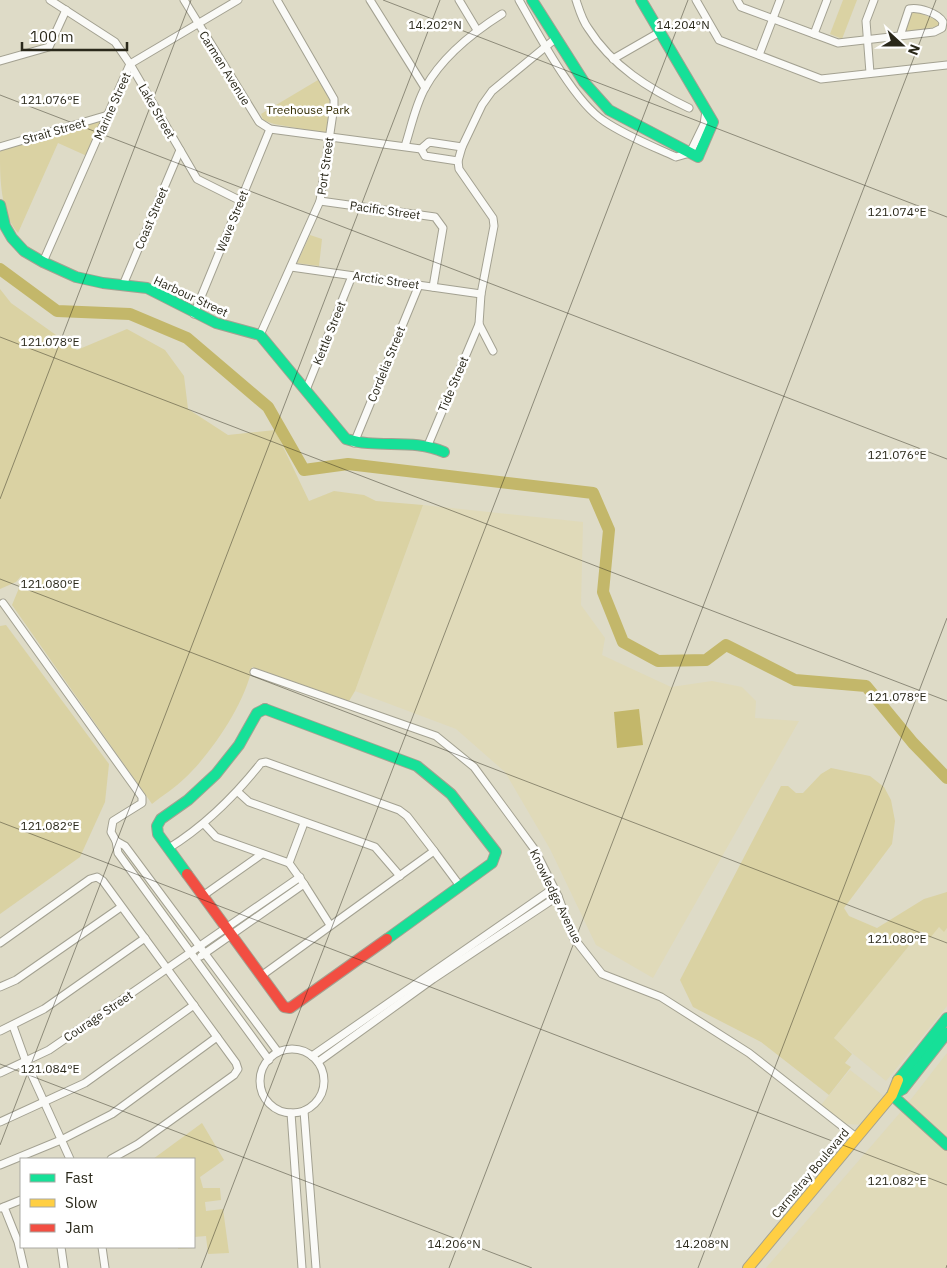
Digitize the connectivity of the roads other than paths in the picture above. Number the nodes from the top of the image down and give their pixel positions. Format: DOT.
graph roads {
  1 [pos="50,0"];
  2 [pos="184,0"];
  3 [pos="238,0"];
  4 [pos="277,0"];
  5 [pos="370,0"];
  6 [pos="459,0"];
  7 [pos="519,0"];
  8 [pos="532,0"];
  9 [pos="576,0"];
  10 [pos="641,0"];
  11 [pos="696,0"];
  12 [pos="737,0"];
  13 [pos="780,0"];
  14 [pos="827,0"];
  15 [pos="874,0"];
  16 [pos="66,10"];
  17 [pos="502,14"];
  18 [pos="773,19"];
  19 [pos="198,24"];
  20 [pos="476,30"];
  21 [pos="660,32"];
  22 [pos="814,34"];
  23 [pos="900,36"];
  24 [pos="554,39"];
  25 [pos="867,40"];
  26 [pos="546,47"];
  27 [pos="759,55"];
  28 [pos="614,59"];
  29 [pos="0,61"];
  30 [pos="130,64"];
  31 [pos="947,65"];
  32 [pos="870,74"];
  33 [pos="425,88"];
  34 [pos="688,108"];
  35 [pos="108,115"];
  36 [pos="270,129"];
  37 [pos="330,136"];
  38 [pos="405,146"];
  39 [pos="0,147"];
  40 [pos="462,147"];
  41 [pos="421,148"];
  42 [pos="180,150"];
  43 [pos="694,155"];
  44 [pos="458,161"];
  45 [pos="241,200"];
  46 [pos="320,201"];
  47 [pos="0,205"];
  48 [pos="43,262"];
  49 [pos="290,267"];
  50 [pos="352,276"];
  51 [pos="123,285"];
  52 [pos="419,285"];
  53 [pos="433,287"];
  54 [pos="481,294"];
  55 [pos="194,314"];
  56 [pos="479,324"];
  57 [pos="260,335"];
  58 [pos="493,351"];
  59 [pos="306,390"];
  60 [pos="354,443"];
  61 [pos="428,445"];
  62 [pos="444,452"];
  63 [pos="3,603"];
  64 [pos="254,672"];
  65 [pos="238,792"];
  66 [pos="304,823"];
  67 [pos="204,824"];
  68 [pos="116,841"];
  69 [pos="169,848"];
  70 [pos="434,851"];
  71 [pos="262,854"];
  72 [pos="289,863"];
  73 [pos="400,876"];
  74 [pos="302,880"];
  75 [pos="460,886"];
  76 [pos="554,888"];
  77 [pos="204,895"];
  78 [pos="558,896"];
  79 [pos="121,907"];
  80 [pos="330,925"];
  81 [pos="229,931"];
  82 [pos="145,938"];
  83 [pos="0,943"];
  84 [pos="202,951"];
  85 [pos="195,956"];
  86 [pos="168,968"];
  87 [pos="261,976"];
  88 [pos="0,987"];
  89 [pos="194,1005"];
  90 [pos="947,1018"];
  91 [pos="13,1026"];
  92 [pos="0,1031"];
  93 [pos="947,1033"];
  94 [pos="217,1037"];
  95 [pos="278,1052"];
  96 [pos="312,1056"];
  97 [pos="269,1060"];
  98 [pos="26,1062"];
  99 [pos="318,1062"];
  100 [pos="0,1073"];
  101 [pos="892,1095"];
  102 [pos="46,1103"];
  103 [pos="304,1111"];
  104 [pos="291,1113"];
  105 [pos="0,1122"];
  106 [pos="856,1137"];
  107 [pos="61,1140"];
  108 [pos="947,1145"];
  109 [pos="70,1158"];
  110 [pos="113,1158"];
  111 [pos="0,1165"];
  112 [pos="311,1197"];
  113 [pos="297,1198"];
  114 [pos="20,1200"];
  115 [pos="2,1208"];
  116 [pos="313,1224"];
  117 [pos="299,1226"];
  118 [pos="61,1248"];
  119 [pos="102,1248"];
  120 [pos="24,1268"];
  121 [pos="64,1268"];
  122 [pos="105,1268"];
  123 [pos="302,1268"];
  124 [pos="316,1268"];
  125 [pos="748,1268"];
  1 -- 16 [label="street, Lake Street"];
  2 -- 19 [label="street, Carmen Avenue"];
  3 -- 19 [label="street, Marine Street"];
  4 -- 37 [label="street, Port Street"];
  5 -- 33 [label="street"];
  6 -- 20 [label="street"];
  7 -- 26 [label="street"];
  8 -- 24 [label="street"];
  9 -- 28 [label="street"];
  10 -- 21 [label="street"];
  11 -- 27 [label="street"];
  12 -- 18 [label="street"];
  13 -- 18 [label="street"];
  14 -- 22 [label="street"];
  15 -- 25 [label="street"];
  16 -- 29 [label="street"];
  16 -- 30 [label="street, Lake Street"];
  17 -- 20 [label="street"];
  18 -- 22 [label="street"];
  18 -- 27 [label="street"];
  19 -- 30 [label="street, Marine Street"];
  19 -- 36 [label="street, Carmen Avenue"];
  20 -- 33 [label="street"];
  21 -- 28 [label="street"];
  21 -- 43 [label="street"];
  22 -- 25 [label="street"];
  23 -- 23 [label="street"];
  23 -- 25 [label="street"];
  24 -- 26 [label="street"];
  24 -- 43 [label="street"];
  25 -- 32 [label="street"];
  26 -- 40 [label="street"];
  26 -- 43 [label="street"];
  27 -- 32 [label="street"];
  28 -- 34 [label="street"];
  30 -- 35 [label="street, Marine Street"];
  30 -- 42 [label="street, Lake Street"];
  31 -- 32 [label="street"];
  33 -- 38 [label="street"];
  35 -- 39 [label="street, Strait Street"];
  35 -- 48 [label="street, Marine Street"];
  36 -- 37 [label="street"];
  36 -- 45 [label="street, Wave Street"];
  37 -- 38 [label="street"];
  37 -- 46 [label="street, Port Street"];
  38 -- 41 [label="street"];
  40 -- 41 [label="street"];
  40 -- 44 [label="street"];
  41 -- 44 [label="street"];
  42 -- 45 [label="street, Lake Street"];
  42 -- 51 [label="street, Coast Street"];
  44 -- 54 [label="street"];
  45 -- 55 [label="street, Wave Street"];
  46 -- 49 [label="street, Port Street"];
  46 -- 53 [label="street, Pacific Street"];
  47 -- 48 [label="street, Harbour Street"];
  48 -- 51 [label="street, Harbour Street"];
  49 -- 50 [label="street, Arctic Street"];
  49 -- 57 [label="street, Port Street"];
  50 -- 52 [label="street, Arctic Street"];
  50 -- 59 [label="street, Kettle Street"];
  51 -- 55 [label="street, Harbour Street"];
  52 -- 53 [label="street, Arctic Street"];
  52 -- 60 [label="street, Cordelia Street"];
  53 -- 54 [label="street, Arctic Street"];
  54 -- 56 [label="street"];
  55 -- 57 [label="street, Harbour Street"];
  56 -- 58 [label="street"];
  56 -- 61 [label="street, Tide Street"];
  57 -- 59 [label="street"];
  59 -- 60 [label="street"];
  60 -- 61 [label="street"];
  61 -- 62 [label="street"];
  63 -- 68 [label="street"];
  64 -- 76 [label="street, Knowledge Avenue"];
  65 -- 66 [label="street"];
  65 -- 67 [label="street"];
  65 -- 70 [label="street"];
  66 -- 72 [label="street"];
  66 -- 73 [label="street"];
  67 -- 69 [label="street"];
  67 -- 71 [label="street"];
  68 -- 84 [label="street"];
  68 -- 85 [label="street"];
  69 -- 75 [label="street"];
  69 -- 77 [label="street"];
  70 -- 73 [label="street"];
  70 -- 75 [label="street"];
  71 -- 72 [label="street"];
  71 -- 77 [label="street"];
  72 -- 74 [label="street"];
  73 -- 80 [label="street"];
  74 -- 80 [label="street"];
  74 -- 81 [label="street, Courage Street"];
  75 -- 87 [label="street"];
  76 -- 78 [label="street, Knowledge Avenue"];
  76 -- 96 [label="street"];
  77 -- 81 [label="street"];
  78 -- 99 [label="street"];
  78 -- 106 [label="street, Knowledge Avenue"];
  79 -- 82 [label="street"];
  79 -- 83 [label="street"];
  79 -- 88 [label="street"];
  80 -- 87 [label="street"];
  81 -- 84 [label="street, Courage Street"];
  81 -- 87 [label="street"];
  82 -- 86 [label="street"];
  82 -- 91 [label="street"];
  84 -- 85 [label="street, Courage Street"];
  84 -- 95 [label="street"];
  85 -- 86 [label="street, Courage Street"];
  85 -- 97 [label="street"];
  86 -- 89 [label="street"];
  86 -- 98 [label="street, Courage Street"];
  89 -- 94 [label="street"];
  89 -- 102 [label="street"];
  90 -- 101 [label="street, Carmelray Boulevard"];
  91 -- 92 [label="street"];
  91 -- 98 [label="street"];
  93 -- 101 [label="street, Carmelray Boulevard"];
  94 -- 107 [label="street"];
  94 -- 110 [label="street"];
  95 -- 96 [label="street"];
  95 -- 97 [label="street"];
  96 -- 99 [label="street"];
  97 -- 104 [label="street"];
  98 -- 100 [label="street, Courage Street"];
  98 -- 102 [label="street"];
  99 -- 103 [label="street"];
  101 -- 106 [label="street, Carmelray Boulevard"];
  101 -- 108 [label="street"];
  102 -- 105 [label="street"];
  102 -- 107 [label="street"];
  103 -- 104 [label="street"];
  103 -- 112 [label="street"];
  104 -- 113 [label="street"];
  106 -- 125 [label="street, Carmelray Boulevard"];
  107 -- 109 [label="street"];
  107 -- 111 [label="street"];
  112 -- 113 [label="street"];
  112 -- 116 [label="street"];
  113 -- 117 [label="street"];
  114 -- 115 [label="street"];
  115 -- 120 [label="street"];
  116 -- 117 [label="street"];
  116 -- 124 [label="street"];
  117 -- 123 [label="street"];
  118 -- 121 [label="street"];
  119 -- 122 [label="street"];
}
